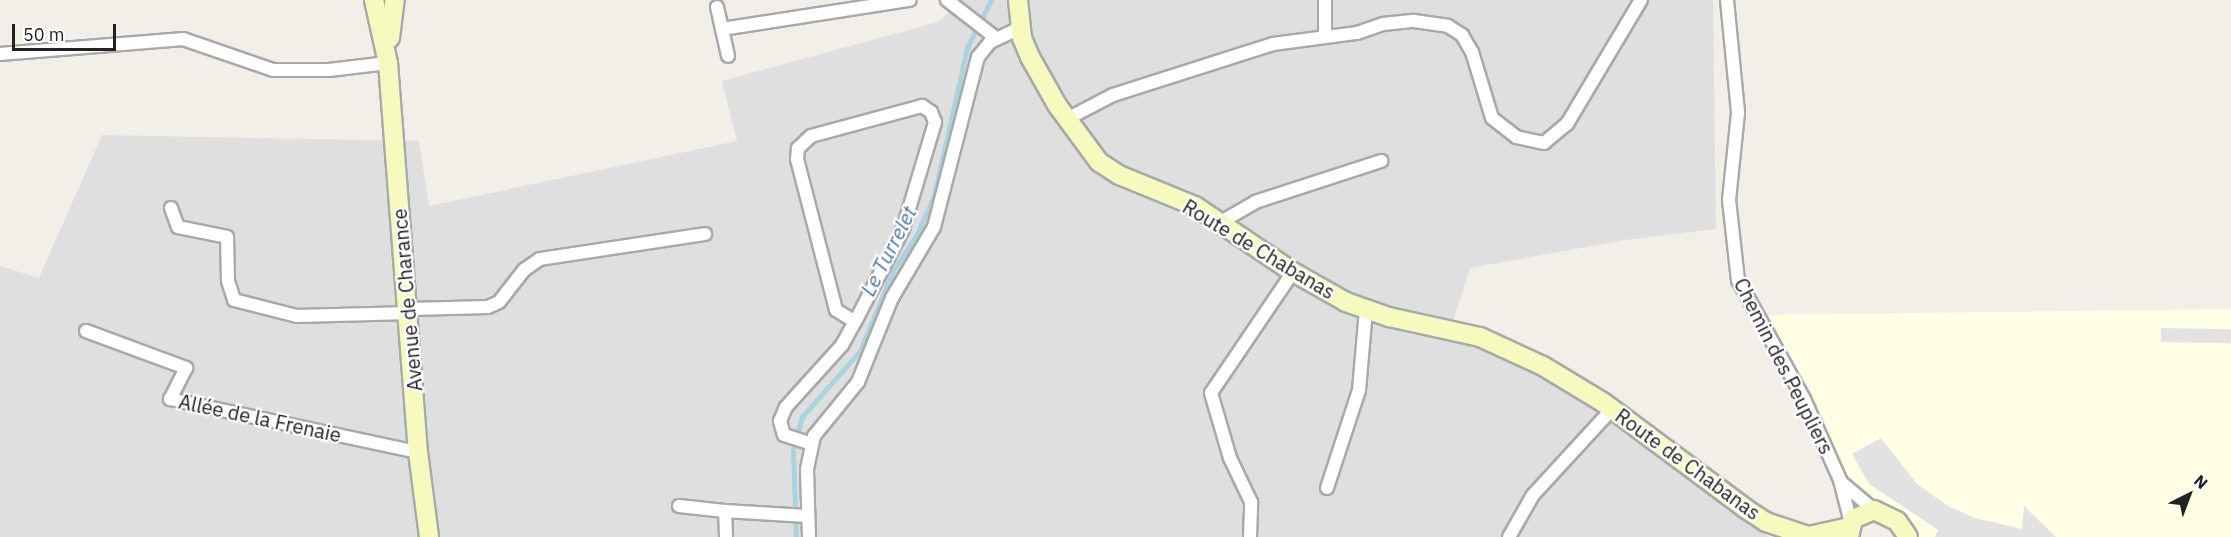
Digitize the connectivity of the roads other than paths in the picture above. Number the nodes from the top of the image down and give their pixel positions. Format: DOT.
graph roads {
  1 [pos="374,0"];
  2 [pos="395,0"];
  3 [pos="910,0"];
  4 [pos="947,0"];
  5 [pos="1018,0"];
  6 [pos="1325,0"];
  7 [pos="1641,0"];
  8 [pos="1727,0"];
  9 [pos="717,7"];
  10 [pos="1020,28"];
  11 [pos="722,29"];
  12 [pos="1324,35"];
  13 [pos="996,38"];
  14 [pos="0,54"];
  15 [pos="728,56"];
  16 [pos="388,63"];
  17 [pos="1067,119"];
  18 [pos="1381,161"];
  19 [pos="171,208"];
  20 [pos="1221,222"];
  21 [pos="705,234"];
  22 [pos="1293,272"];
  23 [pos="1366,310"];
  24 [pos="410,311"];
  25 [pos="855,322"];
  26 [pos="86,331"];
  27 [pos="1612,408"];
  28 [pos="808,443"];
  29 [pos="418,452"];
  30 [pos="1840,480"];
  31 [pos="1327,488"];
  32 [pos="679,506"];
  33 [pos="1874,510"];
  34 [pos="725,511"];
  35 [pos="798,516"];
  36 [pos="1850,529"];
  37 [pos="1810,536"];
  38 [pos="429,537"];
  39 [pos="726,537"];
  40 [pos="809,537"];
  41 [pos="1250,537"];
  42 [pos="1509,537"];
  43 [pos="1908,537"];
  1 -- 16 [label="street, Avenue de Charance"];
  2 -- 16 [label="street, Avenue de Charance"];
  3 -- 11 [label="street"];
  4 -- 13 [label="street"];
  5 -- 10 [label="street, Route de Chabanas"];
  6 -- 12 [label="street"];
  7 -- 12 [label="street"];
  8 -- 30 [label="street, Chemin des Peupliers"];
  9 -- 11 [label="street"];
  10 -- 13 [label="street"];
  10 -- 17 [label="street, Route de Chabanas"];
  11 -- 15 [label="street"];
  12 -- 17 [label="street"];
  13 -- 28 [label="street"];
  14 -- 16 [label="street"];
  16 -- 24 [label="street, Avenue de Charance"];
  17 -- 20 [label="street, Route de Chabanas"];
  18 -- 20 [label="street"];
  19 -- 24 [label="street"];
  20 -- 22 [label="street, Route de Chabanas"];
  21 -- 24 [label="street"];
  22 -- 23 [label="street, Route de Chabanas"];
  22 -- 41 [label="street"];
  23 -- 27 [label="street, Route de Chabanas"];
  23 -- 31 [label="street"];
  24 -- 29 [label="street, Avenue de Charance"];
  25 -- 25 [label="street"];
  25 -- 28 [label="street"];
  26 -- 29 [label="street, Allée de la Frenaie"];
  27 -- 37 [label="street, Route de Chabanas"];
  27 -- 42 [label="street"];
  28 -- 35 [label="street"];
  29 -- 38 [label="street, Avenue de Charance"];
  30 -- 33 [label="street, Chemin des Peupliers"];
  30 -- 36 [label="street, Chemin des Peupliers"];
  32 -- 34 [label="street"];
  33 -- 36 [label="street, Route de Chabanas"];
  33 -- 43 [label="street"];
  34 -- 35 [label="street"];
  34 -- 39 [label="street"];
  35 -- 40 [label="street"];
  36 -- 37 [label="street, Route de Chabanas"];
}
